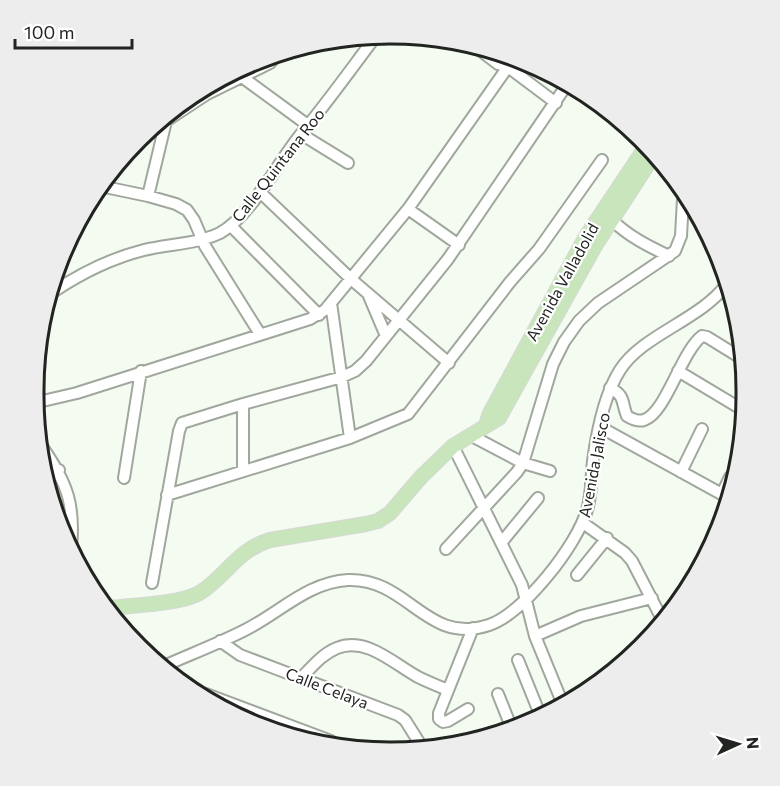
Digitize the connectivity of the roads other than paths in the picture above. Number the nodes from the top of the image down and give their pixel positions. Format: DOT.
graph roads {
  1 [pos="370,44"];
  2 [pos="490,58"];
  3 [pos="504,63"];
  4 [pos="510,65"];
  5 [pos="516,67"];
  6 [pos="247,74"];
  7 [pos="242,77"];
  8 [pos="232,82"];
  9 [pos="563,90"];
  10 [pos="556,103"];
  11 [pos="163,128"];
  12 [pos="305,130"];
  13 [pos="642,152"];
  14 [pos="602,160"];
  15 [pos="650,161"];
  16 [pos="348,163"];
  17 [pos="109,188"];
  18 [pos="260,192"];
  19 [pos="148,196"];
  20 [pos="683,205"];
  21 [pos="408,209"];
  22 [pos="612,220"];
  23 [pos="231,226"];
  24 [pos="203,239"];
  25 [pos="459,245"];
  26 [pos="669,256"];
  27 [pos="351,279"];
  28 [pos="59,288"];
  29 [pos="722,292"];
  30 [pos="368,293"];
  31 [pos="331,303"];
  32 [pos="319,315"];
  33 [pos="399,318"];
  34 [pos="260,334"];
  35 [pos="386,336"];
  36 [pos="735,354"];
  37 [pos="449,363"];
  38 [pos="141,371"];
  39 [pos="678,371"];
  40 [pos="342,377"];
  41 [pos="610,388"];
  42 [pos="44,401"];
  43 [pos="243,404"];
  44 [pos="736,406"];
  45 [pos="486,425"];
  46 [pos="600,427"];
  47 [pos="702,429"];
  48 [pos="472,436"];
  49 [pos="350,438"];
  50 [pos="453,446"];
  51 [pos="49,456"];
  52 [pos="523,463"];
  53 [pos="59,470"];
  54 [pos="243,471"];
  55 [pos="550,471"];
  56 [pos="681,472"];
  57 [pos="53,477"];
  58 [pos="124,478"];
  59 [pos="722,494"];
  60 [pos="168,495"];
  61 [pos="538,498"];
  62 [pos="484,507"];
  63 [pos="583,523"];
  64 [pos="71,532"];
  65 [pos="606,538"];
  66 [pos="501,543"];
  67 [pos="446,549"];
  68 [pos="577,575"];
  69 [pos="152,583"];
  70 [pos="652,598"];
  71 [pos="526,601"];
  72 [pos="115,607"];
  73 [pos="659,614"];
  74 [pos="472,628"];
  75 [pos="535,636"];
  76 [pos="220,641"];
  77 [pos="518,660"];
  78 [pos="170,663"];
  79 [pos="301,678"];
  80 [pos="448,690"];
  81 [pos="498,694"];
  82 [pos="560,698"];
  83 [pos="229,703"];
  84 [pos="468,709"];
  85 [pos="537,709"];
  86 [pos="509,721"];
  87 [pos="313,734"];
  88 [pos="419,741"];
  1 -- 12 [label="street, Calle Quintana Roo"];
  2 -- 3 [label="street"];
  4 -- 21 [label="street"];
  5 -- 10 [label="street"];
  6 -- 7 [label="street"];
  7 -- 8 [label="street"];
  7 -- 12 [label="street"];
  9 -- 10 [label="street"];
  10 -- 25 [label="street"];
  11 -- 19 [label="street"];
  12 -- 16 [label="street"];
  12 -- 18 [label="street, Calle Quintana Roo"];
  13 -- 45 [label="main road, Avenida Valladolid"];
  14 -- 37 [label="street"];
  15 -- 22 [label="main road, Avenida Valladolid"];
  17 -- 19 [label="street"];
  18 -- 23 [label="street, Calle Quintana Roo"];
  18 -- 27 [label="street"];
  19 -- 24 [label="street"];
  20 -- 26 [label="street"];
  21 -- 25 [label="street"];
  21 -- 27 [label="street"];
  22 -- 26 [label="street"];
  22 -- 45 [label="main road, Avenida Valladolid"];
  23 -- 24 [label="street, Calle Quintana Roo"];
  23 -- 32 [label="street"];
  24 -- 28 [label="street, Calle Quintana Roo"];
  24 -- 34 [label="street"];
  25 -- 33 [label="street"];
  26 -- 52 [label="street"];
  27 -- 30 [label="street"];
  27 -- 31 [label="street"];
  29 -- 41 [label="street, Avenida Jalisco"];
  30 -- 33 [label="street"];
  30 -- 35 [label="street"];
  31 -- 32 [label="street"];
  31 -- 40 [label="street"];
  32 -- 34 [label="street"];
  33 -- 35 [label="street"];
  33 -- 37 [label="street"];
  34 -- 38 [label="street"];
  35 -- 40 [label="street"];
  36 -- 39 [label="street"];
  37 -- 49 [label="street"];
  38 -- 42 [label="street"];
  38 -- 58 [label="street"];
  39 -- 41 [label="street"];
  39 -- 44 [label="street"];
  40 -- 43 [label="street"];
  40 -- 49 [label="street"];
  41 -- 46 [label="street, Avenida Jalisco"];
  43 -- 54 [label="street"];
  43 -- 60 [label="street"];
  45 -- 48 [label="main road, Avenida Valladolid"];
  46 -- 56 [label="street"];
  46 -- 63 [label="street, Avenida Jalisco"];
  47 -- 56 [label="street"];
  48 -- 50 [label="main road, Avenida Valladolid"];
  48 -- 52 [label="street"];
  49 -- 54 [label="street"];
  50 -- 62 [label="street"];
  50 -- 72 [label="main road, Avenida Valladolid"];
  51 -- 53 [label="street"];
  52 -- 55 [label="street"];
  52 -- 62 [label="street"];
  53 -- 57 [label="street"];
  53 -- 64 [label="street"];
  54 -- 60 [label="street"];
  56 -- 59 [label="street"];
  60 -- 69 [label="street"];
  61 -- 66 [label="street"];
  62 -- 66 [label="street"];
  62 -- 67 [label="street"];
  63 -- 65 [label="street"];
  63 -- 71 [label="street, Avenida Jalisco"];
  65 -- 68 [label="street"];
  65 -- 70 [label="street"];
  66 -- 71 [label="street"];
  70 -- 73 [label="street"];
  70 -- 75 [label="street"];
  71 -- 74 [label="street, Avenida Jalisco"];
  71 -- 75 [label="street"];
  74 -- 76 [label="street, Avenida Jalisco"];
  74 -- 80 [label="street"];
  75 -- 82 [label="street"];
  76 -- 78 [label="street, Avenida Jalisco"];
  76 -- 79 [label="street, Calle Celaya"];
  77 -- 85 [label="street"];
  79 -- 80 [label="street"];
  79 -- 88 [label="street, Calle Celaya"];
  80 -- 84 [label="street"];
  81 -- 86 [label="street"];
  83 -- 87 [label="street"];
}
